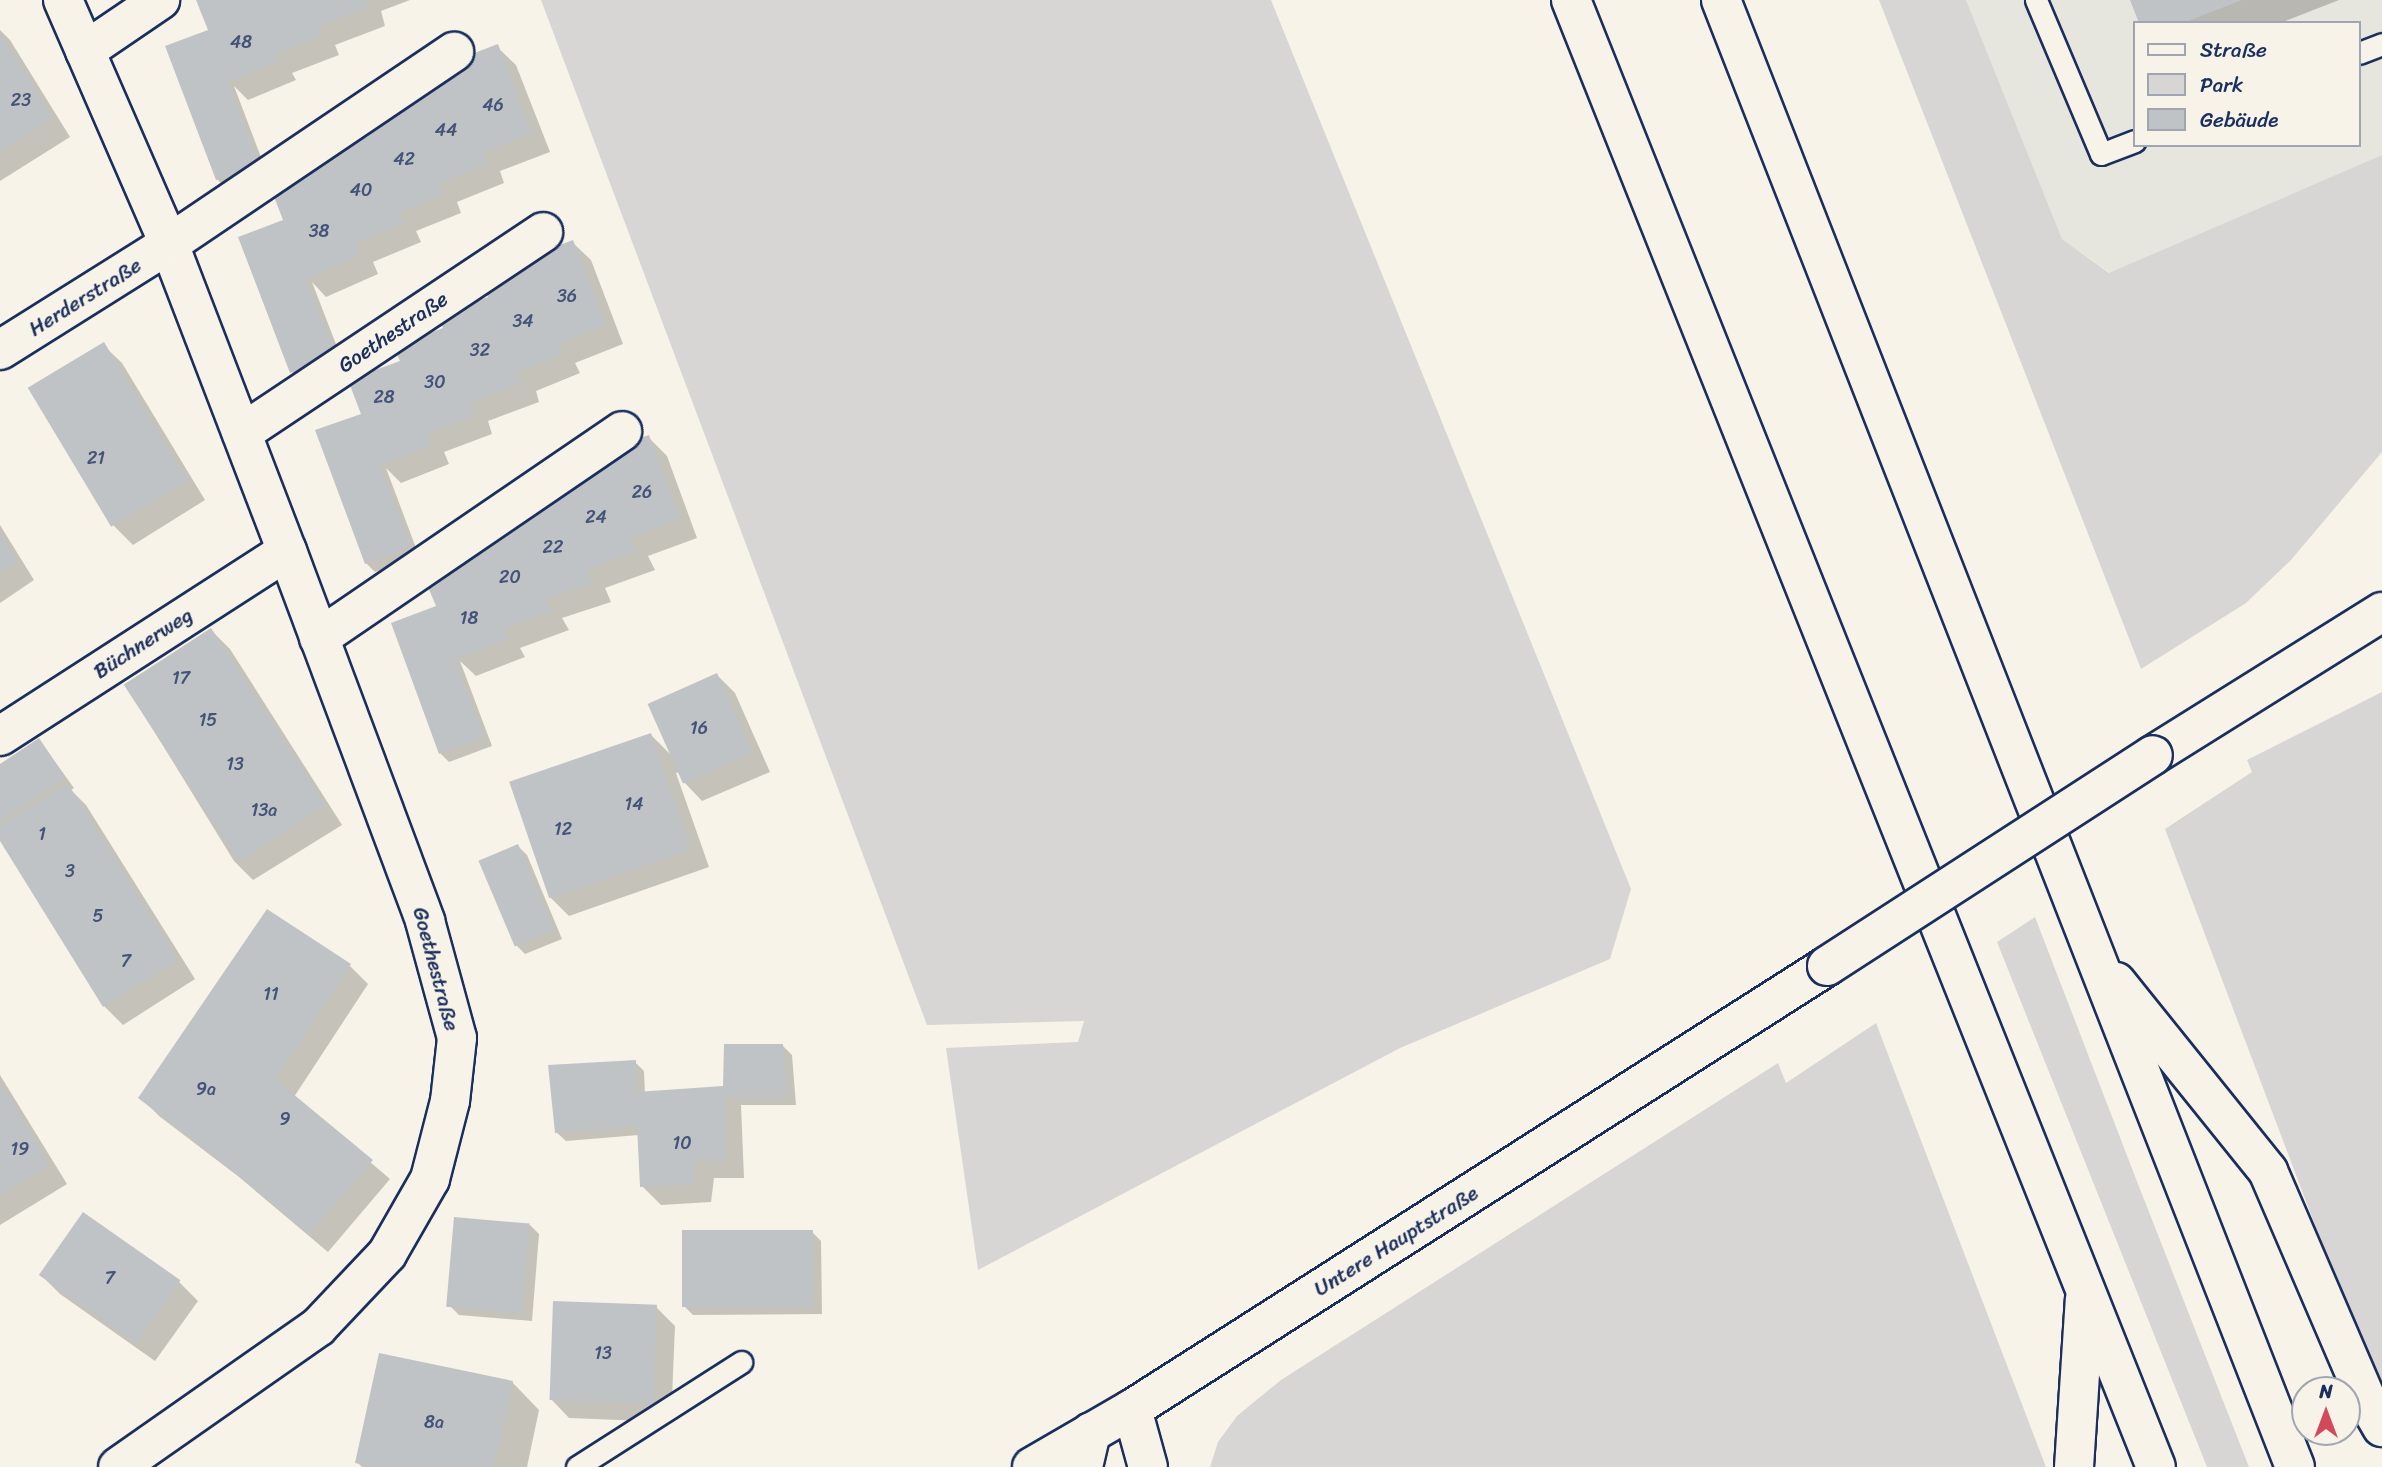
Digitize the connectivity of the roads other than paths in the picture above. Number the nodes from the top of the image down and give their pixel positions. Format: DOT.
graph roads {
  1 [pos="63,0"];
  2 [pos="160,0"];
  3 [pos="1571,0"];
  4 [pos="1721,0"];
  5 [pos="2036,0"];
  6 [pos="2382,44"];
  7 [pos="85,51"];
  8 [pos="454,52"];
  9 [pos="2361,52"];
  10 [pos="2134,141"];
  11 [pos="543,232"];
  12 [pos="169,244"];
  13 [pos="0,350"];
  14 [pos="622,431"];
  15 [pos="242,433"];
  16 [pos="287,551"];
  17 [pos="2382,612"];
  18 [pos="319,638"];
  19 [pos="0,736"];
  20 [pos="2093,953"];
  21 [pos="2086,1287"];
  22 [pos="741,1362"];
  23 [pos="1132,1409"];
  24 [pos="2382,1427"];
  25 [pos="1087,1450"];
  26 [pos="118,1467"];
  27 [pos="577,1467"];
  28 [pos="1032,1467"];
  29 [pos="1148,1467"];
  30 [pos="2074,1467"];
  31 [pos="2156,1467"];
  32 [pos="2295,1467"];
  1 -- 7 [label="main road, Goethestraße"];
  2 -- 7 [label="main road"];
  3 -- 21 [label="main road"];
  4 -- 20 [label="main road"];
  5 -- 10 [label="lane"];
  6 -- 9 [label="lane"];
  7 -- 12 [label="main road, Goethestraße"];
  8 -- 12 [label="main road"];
  11 -- 15 [label="main road, Goethestraße"];
  12 -- 13 [label="main road, Herderstraße"];
  12 -- 15 [label="main road, Goethestraße"];
  14 -- 18 [label="main road"];
  15 -- 16 [label="main road, Goethestraße"];
  16 -- 18 [label="main road, Goethestraße"];
  16 -- 19 [label="main road, Büchnerweg"];
  17 -- 23 [label="main road, Untere Hauptstraße, bridge"];
  18 -- 26 [label="main road, Goethestraße"];
  20 -- 24 [label="main road"];
  20 -- 32 [label="main road"];
  21 -- 30 [label="main road"];
  21 -- 31 [label="main road"];
  22 -- 27 [label="lane"];
  23 -- 25 [label="main road, Untere Hauptstraße"];
  23 -- 29 [label="main road"];
  25 -- 28 [label="main road, Untere Hauptstraße"];
}
